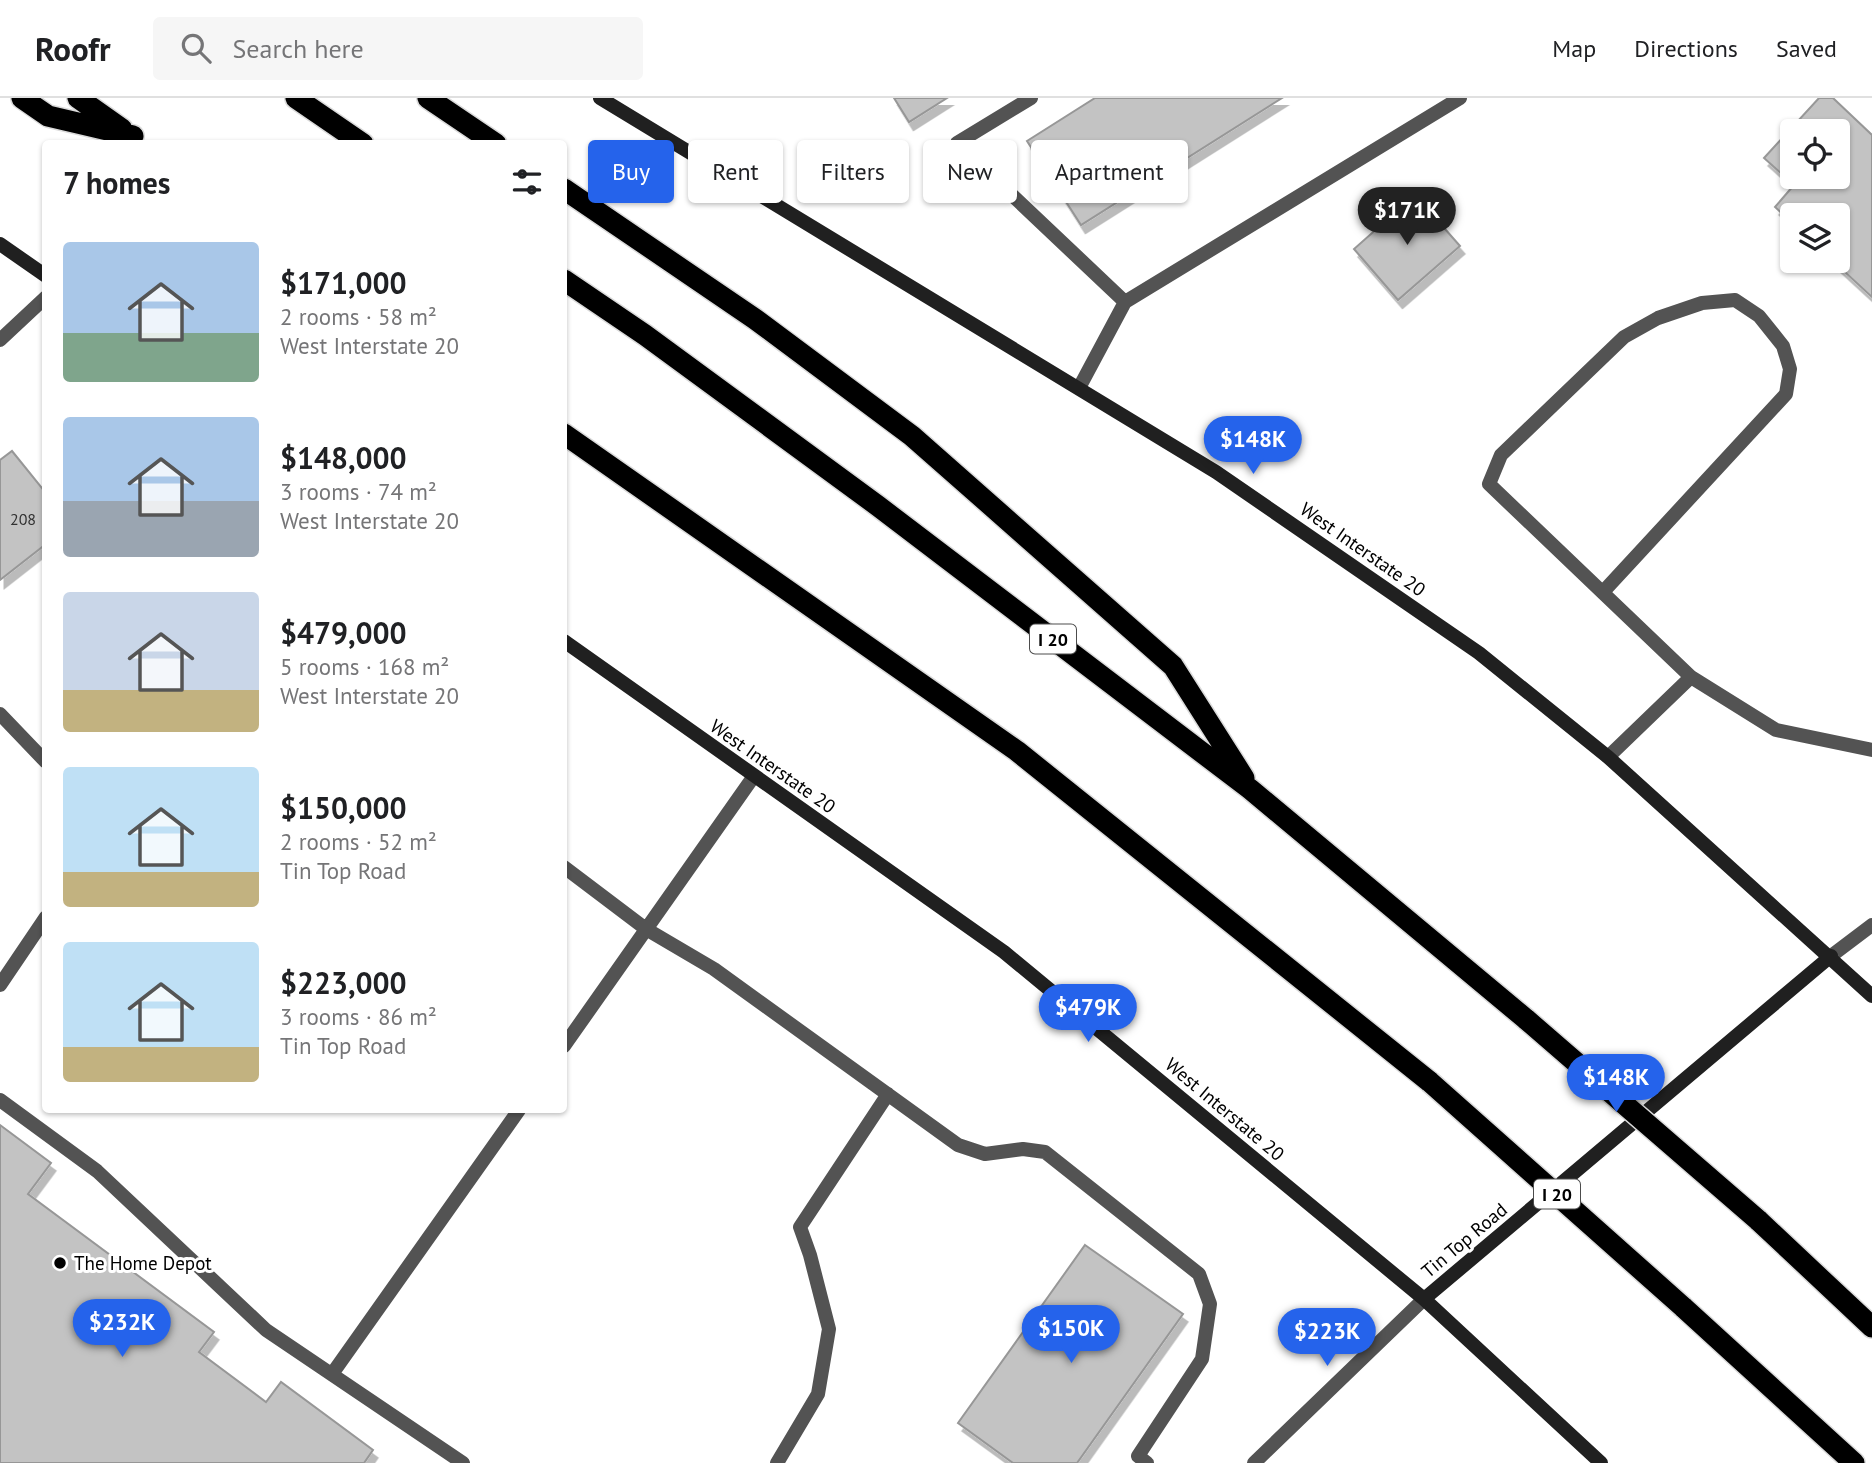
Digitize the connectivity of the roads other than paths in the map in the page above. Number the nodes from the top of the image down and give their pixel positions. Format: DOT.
graph roads {
  1 [pos="22,98"];
  2 [pos="78,98"];
  3 [pos="296,98"];
  4 [pos="428,98"];
  5 [pos="600,98"];
  6 [pos="1031,98"];
  7 [pos="1460,98"];
  8 [pos="139,140"];
  9 [pos="357,140"];
  10 [pos="490,140"];
  11 [pos="567,191"];
  12 [pos="0,244"];
  13 [pos="42,273"];
  14 [pos="567,282"];
  15 [pos="42,301"];
  16 [pos="1125,302"];
  17 [pos="0,340"];
  18 [pos="1079,388"];
  19 [pos="567,436"];
  20 [pos="1603,592"];
  21 [pos="567,643"];
  22 [pos="1691,677"];
  23 [pos="0,714"];
  24 [pos="1872,750"];
  25 [pos="1608,757"];
  26 [pos="42,758"];
  27 [pos="754,776"];
  28 [pos="1250,789"];
  29 [pos="567,869"];
  30 [pos="42,923"];
  31 [pos="1872,925"];
  32 [pos="646,929"];
  33 [pos="1831,956"];
  34 [pos="0,985"];
  35 [pos="1872,996"];
  36 [pos="567,1042"];
  37 [pos="888,1094"];
  38 [pos="0,1100"];
  39 [pos="512,1113"];
  40 [pos="1424,1299"];
  41 [pos="1872,1327"];
  42 [pos="332,1374"];
  43 [pos="463,1463"];
  44 [pos="777,1463"];
  45 [pos="1147,1463"];
  46 [pos="1254,1463"];
  47 [pos="1601,1463"];
  48 [pos="1854,1463"];
  1 -- 8 [label="highway"];
  2 -- 8 [label="highway"];
  3 -- 9 [label="highway"];
  4 -- 10 [label="highway"];
  5 -- 18 [label="main road, West Interstate 20"];
  6 -- 16 [label="street"];
  7 -- 16 [label="street"];
  11 -- 28 [label="highway"];
  12 -- 13 [label="main road"];
  14 -- 28 [label="highway, I 20"];
  15 -- 17 [label="street"];
  16 -- 18 [label="street"];
  18 -- 25 [label="main road, West Interstate 20"];
  19 -- 48 [label="highway, I 20, bridge"];
  20 -- 20 [label="street"];
  20 -- 22 [label="street"];
  21 -- 27 [label="main road, West Interstate 20"];
  22 -- 24 [label="street"];
  22 -- 25 [label="street"];
  23 -- 26 [label="street"];
  25 -- 33 [label="main road, West Interstate 20"];
  27 -- 32 [label="street"];
  27 -- 40 [label="main road, West Interstate 20"];
  28 -- 41 [label="highway, I 20, bridge"];
  29 -- 32 [label="street"];
  30 -- 34 [label="street"];
  31 -- 33 [label="street, Tin Top Road"];
  32 -- 36 [label="street"];
  32 -- 37 [label="street"];
  33 -- 35 [label="main road, West Interstate 20"];
  33 -- 40 [label="main road, Tin Top Road"];
  37 -- 44 [label="street"];
  37 -- 45 [label="street"];
  38 -- 42 [label="street"];
  39 -- 42 [label="street"];
  40 -- 46 [label="street, Tin Top Road"];
  40 -- 47 [label="main road, West Interstate 20"];
  42 -- 43 [label="street"];
}
